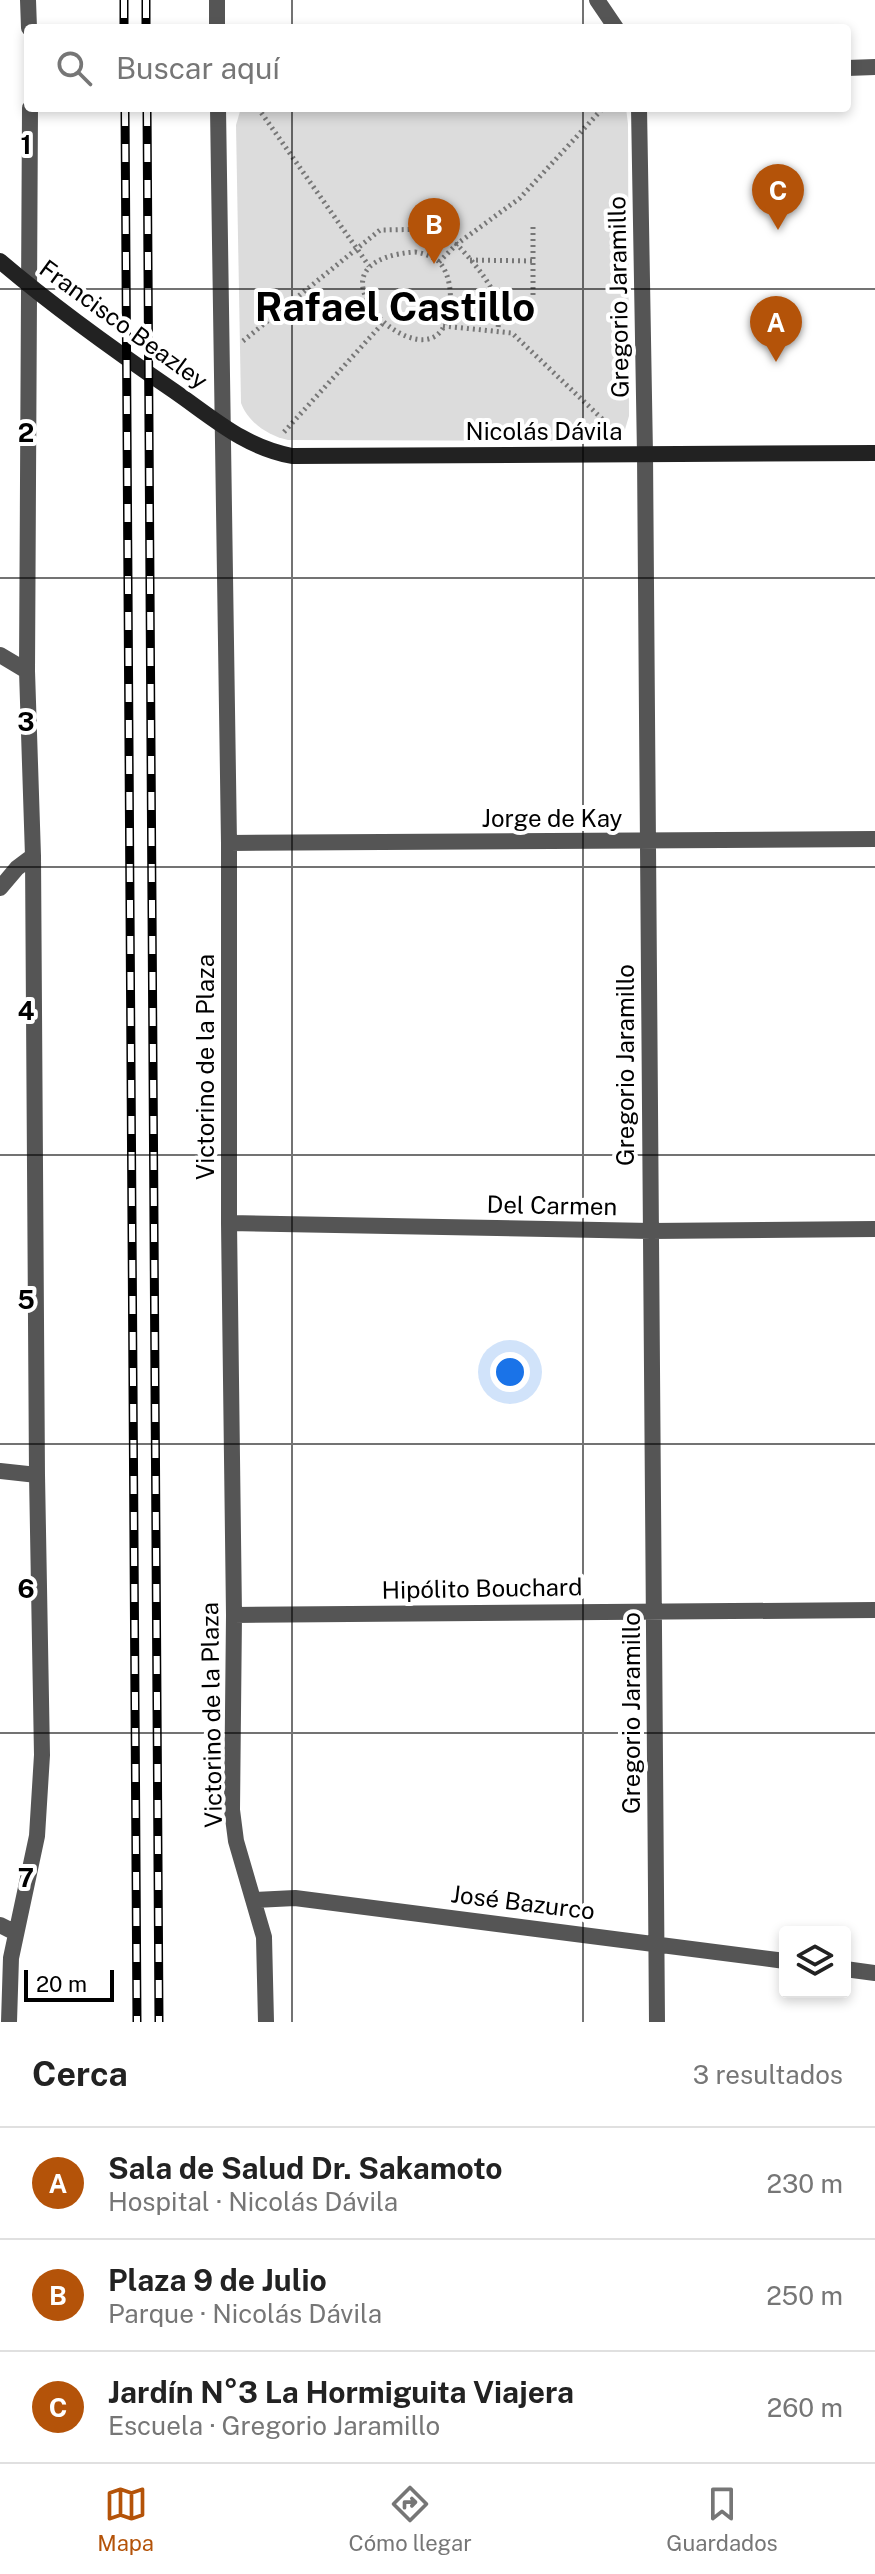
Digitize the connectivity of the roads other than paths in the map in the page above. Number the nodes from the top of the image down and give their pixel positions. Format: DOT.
graph roads {
  1 [pos="28,0"];
  2 [pos="217,0"];
  3 [pos="597,0"];
  4 [pos="29,24"];
  5 [pos="217,24"];
  6 [pos="613,24"];
  7 [pos="875,67"];
  8 [pos="851,68"];
  9 [pos="30,112"];
  10 [pos="218,112"];
  11 [pos="639,112"];
  12 [pos="0,261"];
  13 [pos="28,285"];
  14 [pos="222,424"];
  15 [pos="875,453"];
  16 [pos="642,454"];
  17 [pos="0,655"];
  18 [pos="27,671"];
  19 [pos="875,839"];
  20 [pos="648,842"];
  21 [pos="229,843"];
  22 [pos="33,856"];
  23 [pos="0,888"];
  24 [pos="229,1223"];
  25 [pos="875,1229"];
  26 [pos="651,1231"];
  27 [pos="0,1471"];
  28 [pos="37,1475"];
  29 [pos="654,1610"];
  30 [pos="875,1610"];
  31 [pos="234,1615"];
  32 [pos="255,1900"];
  33 [pos="0,1925"];
  34 [pos="16,1933"];
  35 [pos="656,1943"];
  36 [pos="779,1960"];
  37 [pos="851,1970"];
  38 [pos="875,1973"];
  39 [pos="9,2022"];
  40 [pos="266,2022"];
  41 [pos="657,2022"];
  1 -- 4 [label="street"];
  2 -- 5 [label="street"];
  3 -- 6 [label="street"];
  7 -- 8 [label="street"];
  9 -- 13 [label="street"];
  10 -- 14 [label="street, Victorino de la Plaza"];
  11 -- 16 [label="street, Gregorio Jaramillo"];
  12 -- 13 [label="street, Francisco Beazley"];
  13 -- 14 [label="street, Francisco Beazley"];
  13 -- 18 [label="street"];
  14 -- 16 [label="street, Nicolás Dávila"];
  14 -- 21 [label="street, Victorino de la Plaza"];
  15 -- 16 [label="street, Nicolás Dávila"];
  16 -- 20 [label="street, Gregorio Jaramillo"];
  17 -- 18 [label="street"];
  18 -- 22 [label="street"];
  19 -- 20 [label="street, Jorge de Kay"];
  20 -- 21 [label="street, Jorge de Kay"];
  20 -- 26 [label="street, Gregorio Jaramillo"];
  21 -- 24 [label="street, Victorino de la Plaza"];
  22 -- 23 [label="street"];
  22 -- 28 [label="street"];
  24 -- 26 [label="street, Del Carmen"];
  24 -- 31 [label="street, Victorino de la Plaza"];
  25 -- 26 [label="street, Del Carmen"];
  26 -- 29 [label="street, Gregorio Jaramillo"];
  27 -- 28 [label="street"];
  28 -- 34 [label="street"];
  29 -- 30 [label="street, Hipólito Bouchard"];
  29 -- 31 [label="street, Hipólito Bouchard"];
  29 -- 35 [label="street, Gregorio Jaramillo"];
  31 -- 32 [label="street, Victorino de la Plaza"];
  32 -- 35 [label="street, José Bazurco"];
  32 -- 40 [label="street, Victorino de la Plaza"];
  33 -- 34 [label="street"];
  34 -- 39 [label="street"];
  35 -- 36 [label="street, José Bazurco"];
  35 -- 41 [label="street, Gregorio Jaramillo"];
  37 -- 38 [label="street"];
}
